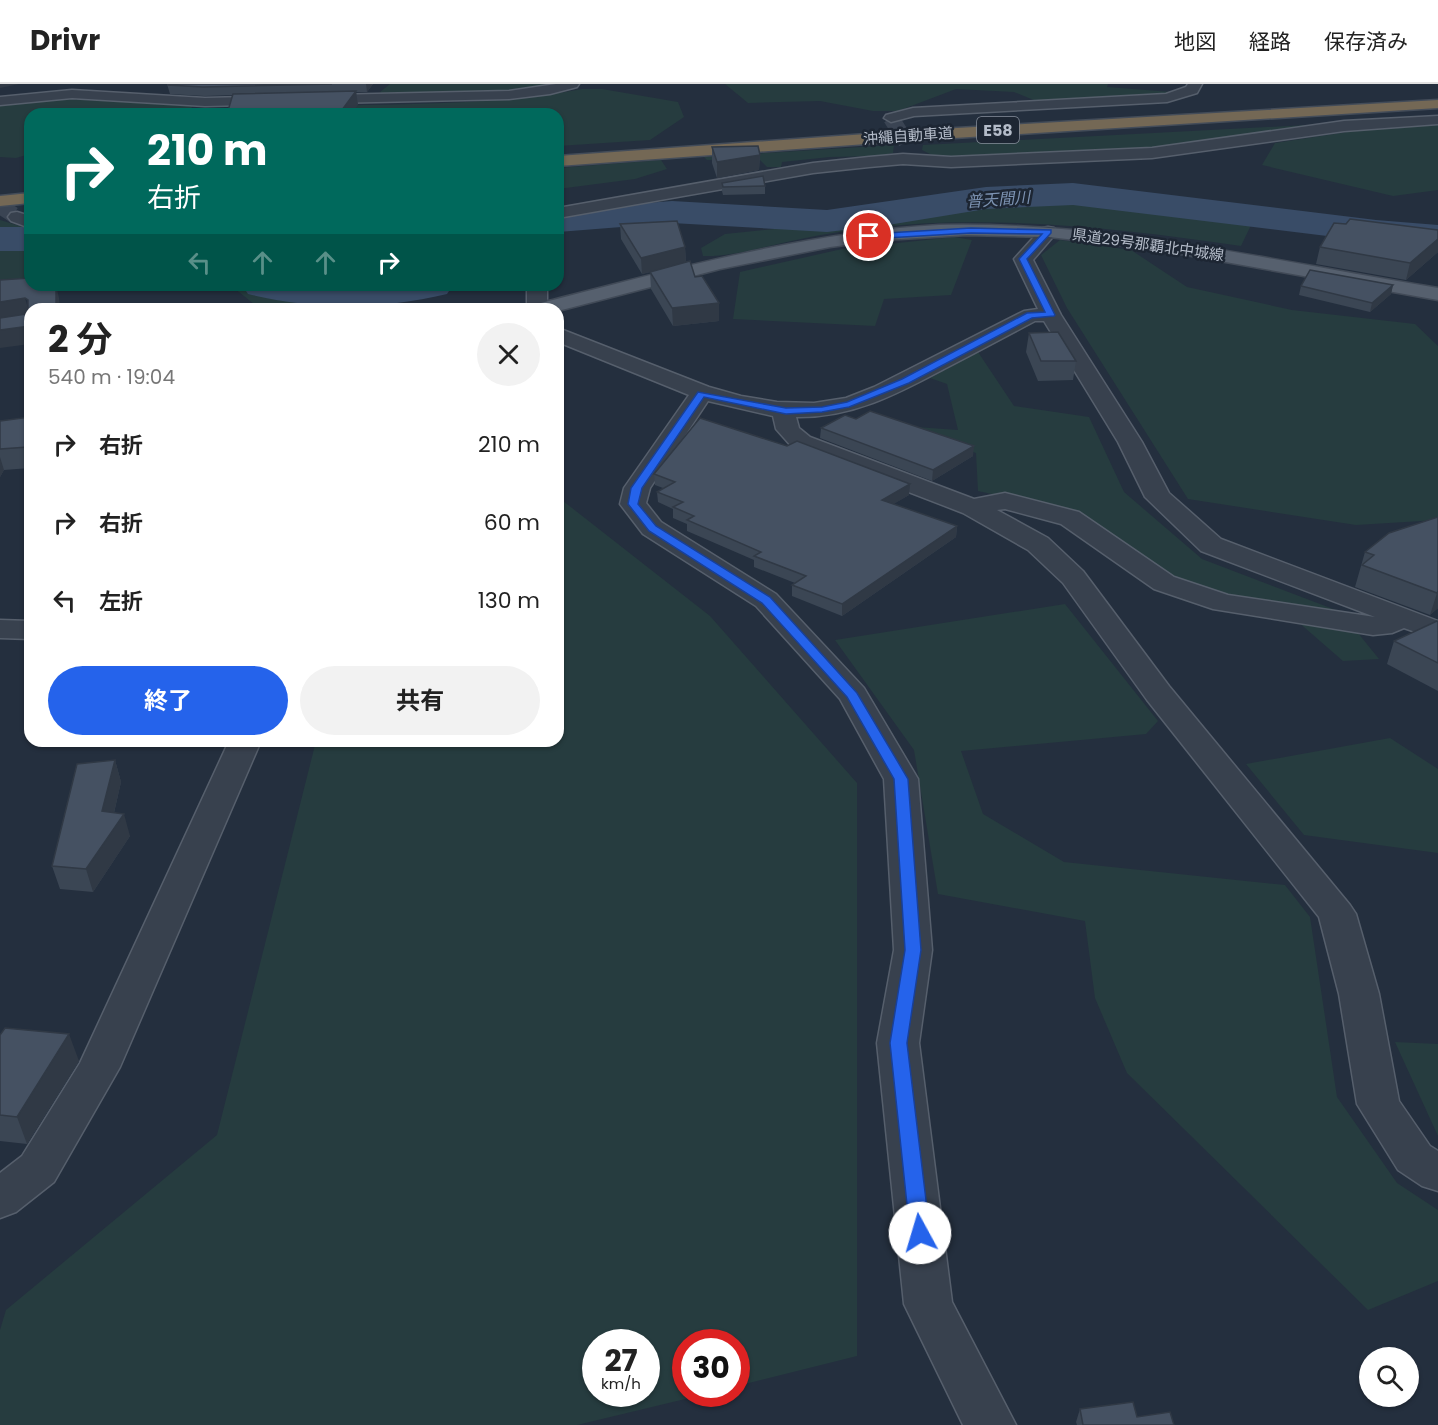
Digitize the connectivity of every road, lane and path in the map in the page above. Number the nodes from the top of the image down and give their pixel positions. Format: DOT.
graph roads {
  1 [pos="83,84"];
  2 [pos="217,84"];
  3 [pos="383,84"];
  4 [pos="572,84"];
  5 [pos="1195,84"];
  6 [pos="72,94"];
  7 [pos="1438,96"];
  8 [pos="368,100"];
  9 [pos="0,101"];
  10 [pos="206,102"];
  11 [pos="1438,104"];
  12 [pos="1438,113"];
  13 [pos="1212,117"];
  14 [pos="891,118"];
  15 [pos="1438,120"];
  16 [pos="906,142"];
  17 [pos="564,152"];
  18 [pos="903,159"];
  19 [pos="564,161"];
  20 [pos="24,199"];
  21 [pos="0,201"];
  22 [pos="564,212"];
  23 [pos="1048,232"];
  24 [pos="1438,294"];
  25 [pos="564,303"];
  26 [pos="1051,315"];
  27 [pos="564,337"];
  28 [pos="701,394"];
  29 [pos="786,411"];
  30 [pos="972,507"];
  31 [pos="1412,622"];
  32 [pos="0,629"];
  33 [pos="24,630"];
  34 [pos="1438,631"];
  35 [pos="242,747"];
  36 [pos="1438,1173"];
  37 [pos="0,1199"];
  38 [pos="990,1425"];
  1 -- 6 [label="street"];
  2 -- 10 [label="street"];
  3 -- 8 [label="street"];
  4 -- 8 [label="street"];
  5 -- 14 [label="street"];
  6 -- 9 [label="street"];
  6 -- 10 [label="street"];
  7 -- 17 [label="highway, 沖縄自動車道 / E58"];
  8 -- 10 [label="street"];
  11 -- 13 [label="highway, 沖縄自動車道 / E58"];
  12 -- 13 [label="highway"];
  13 -- 19 [label="highway, 沖縄自動車道 / E58"];
  15 -- 18 [label="street"];
  16 -- 18 [label="street"];
  18 -- 22 [label="street"];
  20 -- 21 [label="highway"];
  23 -- 24 [label="main road, 県道29号那覇北中城線"];
  23 -- 25 [label="main road, 県道29号那覇北中城線"];
  23 -- 26 [label="street"];
  26 -- 29 [label="street"];
  26 -- 31 [label="street"];
  27 -- 28 [label="street"];
  28 -- 29 [label="street"];
  28 -- 38 [label="street"];
  29 -- 30 [label="street"];
  30 -- 31 [label="street"];
  30 -- 36 [label="street"];
  31 -- 34 [label="street"];
  32 -- 33 [label="street"];
  35 -- 37 [label="street"];
}
